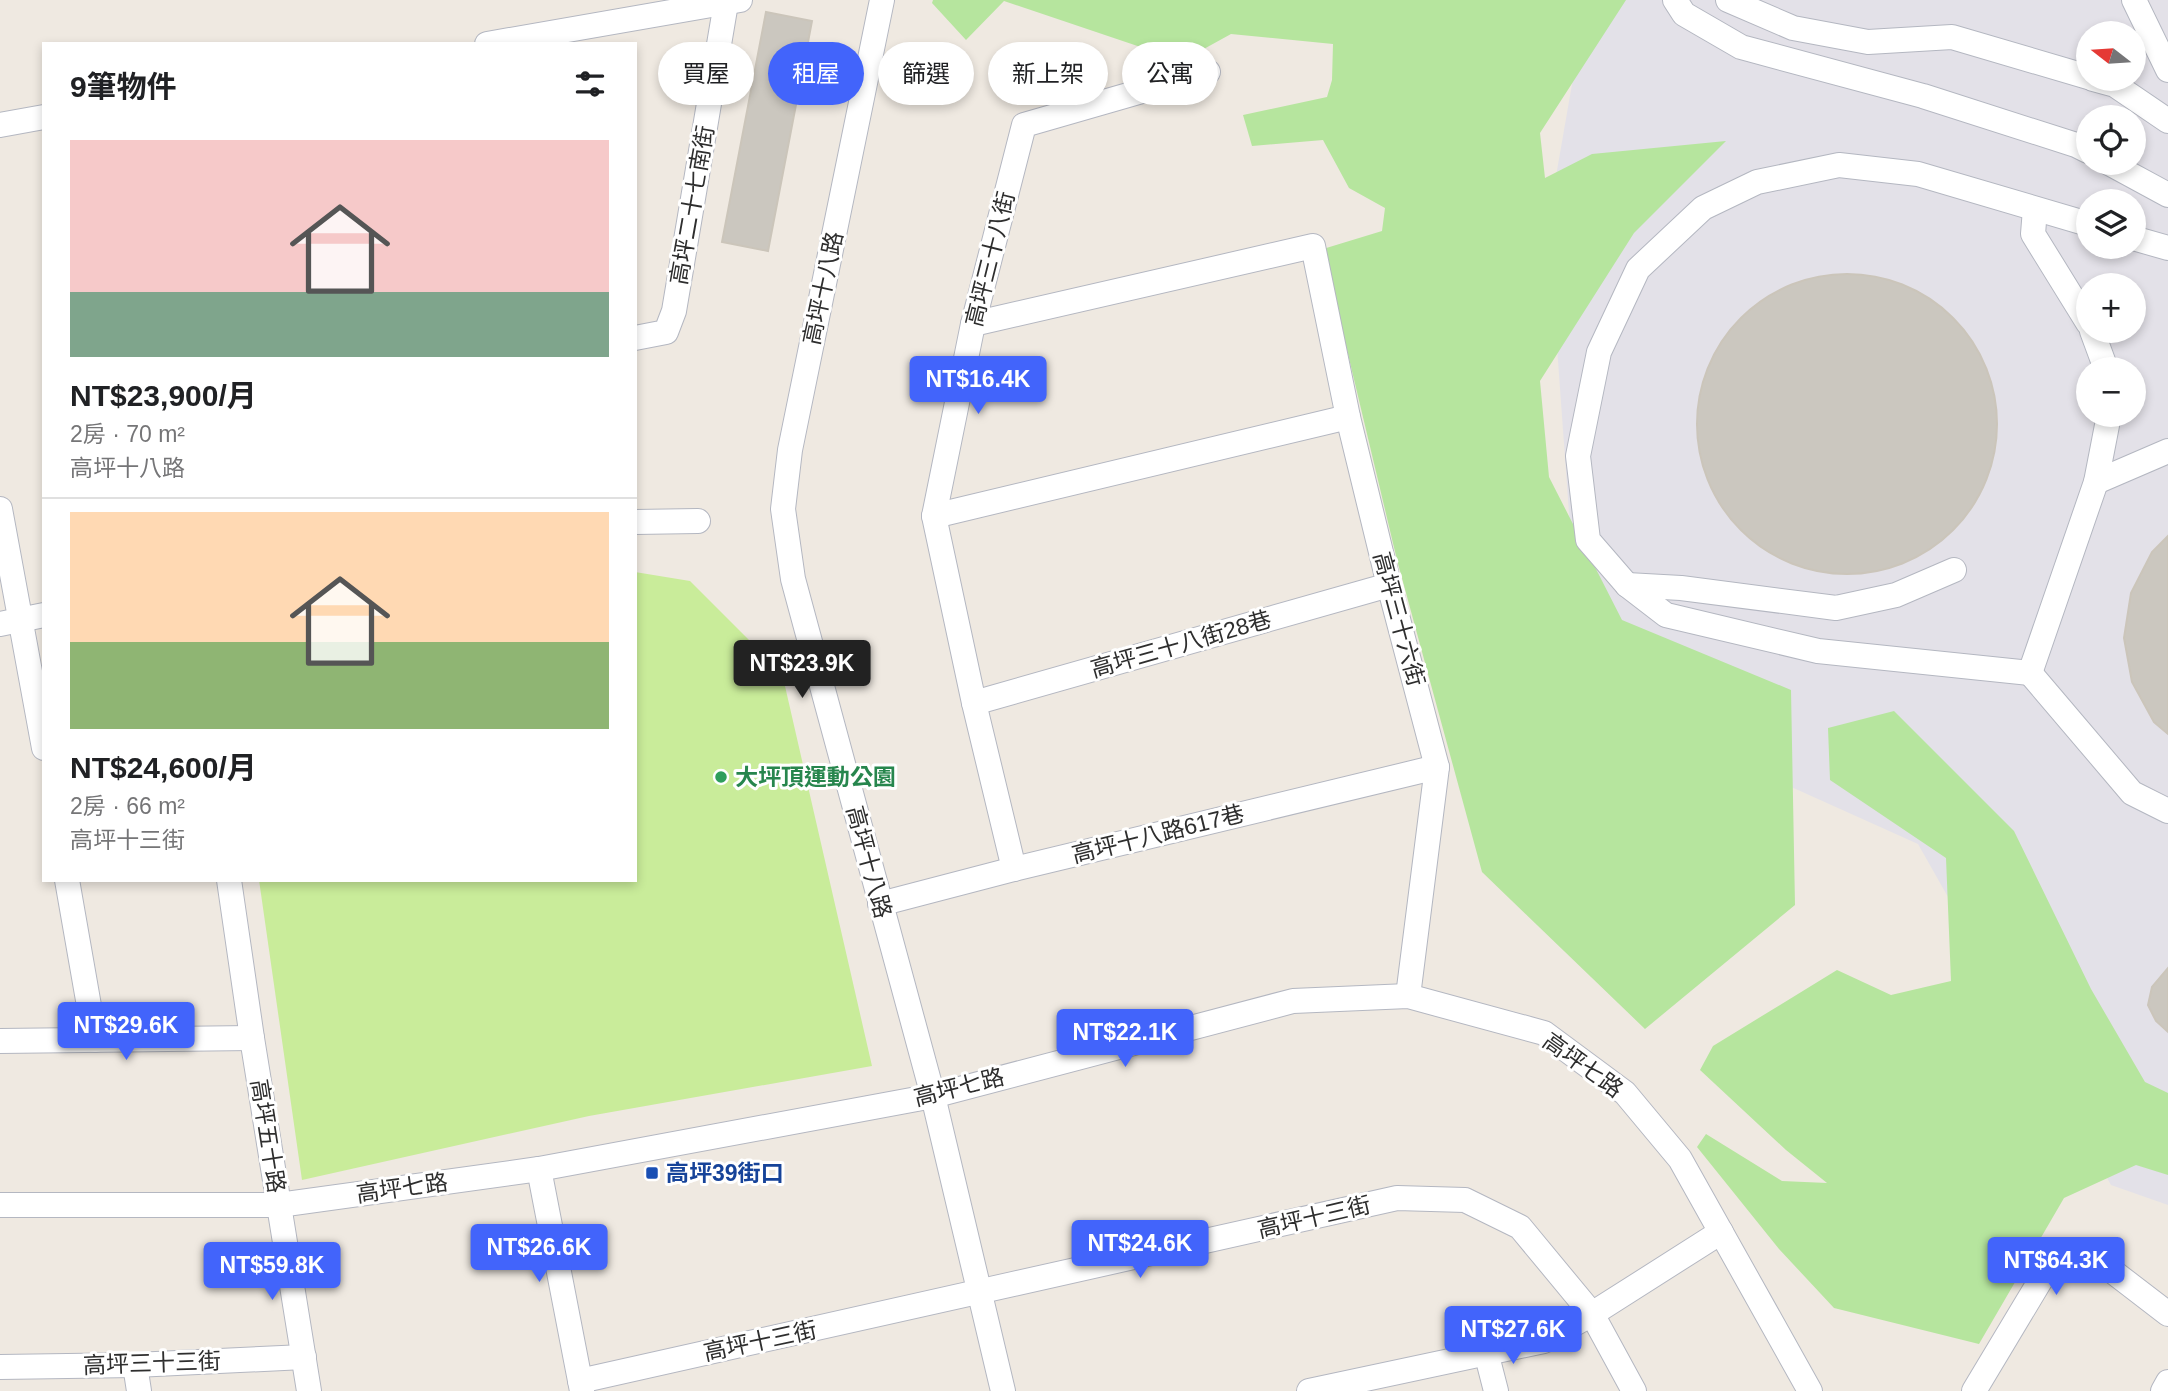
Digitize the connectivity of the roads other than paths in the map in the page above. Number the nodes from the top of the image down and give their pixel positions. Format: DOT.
graph roads {
  1 [pos="882,0"];
  2 [pos="1675,0"];
  3 [pos="1728,0"];
  4 [pos="2134,0"];
  5 [pos="733,1"];
  6 [pos="498,42"];
  7 [pos="2168,70"];
  8 [pos="2076,73"];
  9 [pos="2124,91"];
  10 [pos="1122,97"];
  11 [pos="42,117"];
  12 [pos="2168,121"];
  13 [pos="0,125"];
  14 [pos="2076,145"];
  15 [pos="2131,175"];
  16 [pos="2168,195"];
  17 [pos="2035,209"];
  18 [pos="2076,221"];
  19 [pos="2146,242"];
  20 [pos="2168,248"];
  21 [pos="2076,304"];
  22 [pos="973,324"];
  23 [pos="637,338"];
  24 [pos="1348,417"];
  25 [pos="2107,427"];
  26 [pos="2168,451"];
  27 [pos="2096,482"];
  28 [pos="0,509"];
  29 [pos="934,516"];
  30 [pos="698,521"];
  31 [pos="637,522"];
  32 [pos="1954,570"];
  33 [pos="1389,584"];
  34 [pos="1627,585"];
  35 [pos="22,620"];
  36 [pos="2030,673"];
  37 [pos="974,703"];
  38 [pos="42,736"];
  39 [pos="1437,767"];
  40 [pos="2168,811"];
  41 [pos="1014,869"];
  42 [pos="67,882"];
  43 [pos="229,882"];
  44 [pos="880,904"];
  45 [pos="1408,996"];
  46 [pos="252,1038"];
  47 [pos="95,1040"];
  48 [pos="0,1041"];
  49 [pos="933,1096"];
  50 [pos="539,1169"];
  51 [pos="0,1205"];
  52 [pos="279,1205"];
  53 [pos="1721,1232"];
  54 [pos="979,1293"];
  55 [pos="1592,1314"];
  56 [pos="2168,1314"];
  57 [pos="1486,1352"];
  58 [pos="304,1357"];
  59 [pos="135,1365"];
  60 [pos="0,1367"];
  61 [pos="2168,1382"];
  62 [pos="581,1386"];
  63 [pos="139,1391"];
  64 [pos="309,1391"];
  65 [pos="1003,1391"];
  66 [pos="1309,1391"];
  67 [pos="1496,1391"];
  68 [pos="1633,1391"];
  69 [pos="1810,1391"];
  70 [pos="1974,1391"];
  71 [pos="2163,1391"];
  1 -- 44 [label="street, 高坪十八路"];
  2 -- 14 [label="street"];
  3 -- 8 [label="street"];
  4 -- 7 [label="street"];
  5 -- 6 [label="street"];
  5 -- 23 [label="street, 高坪二十七南街"];
  9 -- 12 [label="street"];
  10 -- 22 [label="street, 高坪三十八街"];
  11 -- 13 [label="street"];
  15 -- 16 [label="street"];
  17 -- 18 [label="street"];
  17 -- 21 [label="street"];
  17 -- 34 [label="street"];
  19 -- 20 [label="street"];
  22 -- 24 [label="street, 高坪三十六街"];
  22 -- 29 [label="street, 高坪三十八街"];
  24 -- 29 [label="street"];
  24 -- 33 [label="street, 高坪三十六街"];
  25 -- 27 [label="street"];
  26 -- 27 [label="street"];
  27 -- 36 [label="street"];
  28 -- 35 [label="street"];
  29 -- 37 [label="street, 高坪三十八街"];
  30 -- 31 [label="street"];
  32 -- 34 [label="street"];
  33 -- 37 [label="street, 高坪三十八街28巷"];
  33 -- 39 [label="street, 高坪三十六街"];
  34 -- 36 [label="street"];
  35 -- 38 [label="street"];
  36 -- 40 [label="street"];
  37 -- 41 [label="street, 高坪三十八街"];
  39 -- 41 [label="street, 高坪十八路617巷"];
  39 -- 45 [label="street, 高坪三十六街"];
  41 -- 44 [label="street, 高坪十八路617巷"];
  42 -- 47 [label="street"];
  43 -- 46 [label="street, 高坪五十路"];
  44 -- 49 [label="street, 高坪十八路"];
  45 -- 49 [label="street, 高坪七路"];
  45 -- 53 [label="street, 高坪七路"];
  46 -- 47 [label="street"];
  46 -- 52 [label="street, 高坪五十路"];
  47 -- 48 [label="street"];
  49 -- 50 [label="street, 高坪七路"];
  49 -- 54 [label="street, 高坪十八路"];
  50 -- 52 [label="street, 高坪七路"];
  50 -- 62 [label="street"];
  51 -- 52 [label="street, 高坪七路"];
  52 -- 58 [label="street, 高坪五十路"];
  53 -- 55 [label="street"];
  53 -- 69 [label="street, 高坪七路"];
  54 -- 55 [label="street, 高坪十三街"];
  54 -- 62 [label="street, 高坪十三街"];
  54 -- 65 [label="street, 高坪十八路"];
  55 -- 57 [label="street"];
  55 -- 68 [label="street, 高坪十三街"];
  56 -- 70 [label="street"];
  57 -- 66 [label="street"];
  57 -- 67 [label="street"];
  58 -- 59 [label="street, 高坪三十三街"];
  58 -- 64 [label="street, 高坪五十路"];
  59 -- 60 [label="street, 高坪三十三街"];
  59 -- 63 [label="street"];
  61 -- 71 [label="street"];
}
